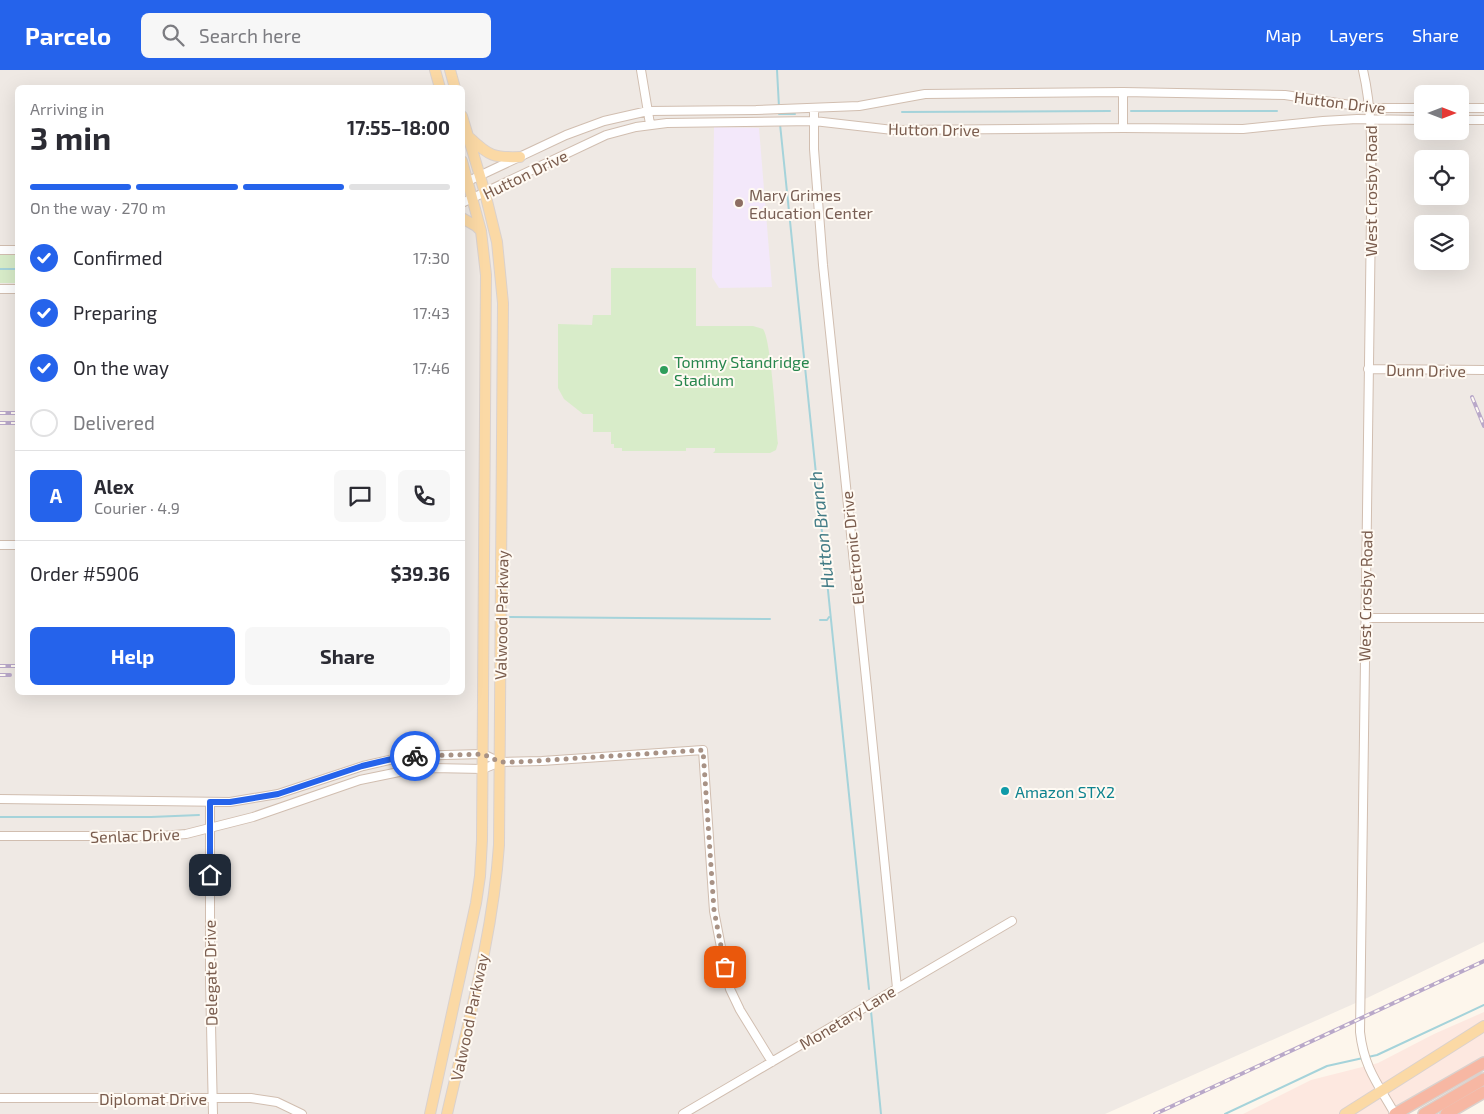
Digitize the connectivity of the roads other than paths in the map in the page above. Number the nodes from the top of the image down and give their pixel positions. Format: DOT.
graph roads {
  1 [pos="435,70"];
  2 [pos="450,70"];
  3 [pos="641,70"];
  4 [pos="1363,70"];
  5 [pos="439,85"];
  6 [pos="453,85"];
  7 [pos="1123,92"];
  8 [pos="814,108"];
  9 [pos="1370,108"];
  10 [pos="1414,108"];
  11 [pos="1469,108"];
  12 [pos="1484,108"];
  13 [pos="648,111"];
  14 [pos="1371,119"];
  15 [pos="1414,120"];
  16 [pos="1469,120"];
  17 [pos="1484,120"];
  18 [pos="814,121"];
  19 [pos="650,124"];
  20 [pos="465,126"];
  21 [pos="1123,128"];
  22 [pos="468,137"];
  23 [pos="520,157"];
  24 [pos="480,176"];
  25 [pos="466,183"];
  26 [pos="485,193"];
  27 [pos="473,199"];
  28 [pos="465,202"];
  29 [pos="465,220"];
  30 [pos="481,231"];
  31 [pos="0,250"];
  32 [pos="15,250"];
  33 [pos="0,289"];
  34 [pos="15,289"];
  35 [pos="1368,369"];
  36 [pos="1484,370"];
  37 [pos="503,405"];
  38 [pos="486,406"];
  39 [pos="0,545"];
  40 [pos="15,545"];
  41 [pos="485,604"];
  42 [pos="501,604"];
  43 [pos="1365,618"];
  44 [pos="1484,618"];
  45 [pos="483,754"];
  46 [pos="500,762"];
  47 [pos="356,768"];
  48 [pos="483,769"];
  49 [pos="360,780"];
  50 [pos="0,798"];
  51 [pos="210,802"];
  52 [pos="209,828"];
  53 [pos="0,836"];
  54 [pos="480,876"];
  55 [pos="496,878"];
  56 [pos="1012,921"];
  57 [pos="897,988"];
  58 [pos="452,1014"];
  59 [pos="469,1018"];
  60 [pos="1484,1026"];
  61 [pos="772,1062"];
  62 [pos="1484,1063"];
  63 [pos="1484,1079"];
  64 [pos="1382,1091"];
  65 [pos="1484,1092"];
  66 [pos="213,1097"];
  67 [pos="0,1098"];
  68 [pos="1429,1112"];
  69 [pos="213,1114"];
  70 [pos="302,1114"];
  71 [pos="430,1114"];
  72 [pos="447,1114"];
  73 [pos="683,1114"];
  74 [pos="1345,1114"];
  75 [pos="1395,1114"];
  76 [pos="1446,1114"];
  1 -- 5 [label="main road"];
  2 -- 6 [label="main road"];
  3 -- 13 [label="street"];
  4 -- 9 [label="street, West Crosby Road"];
  7 -- 8 [label="street, Hutton Drive"];
  7 -- 9 [label="street, Hutton Drive"];
  7 -- 21 [label="street"];
  8 -- 13 [label="street, Hutton Drive"];
  8 -- 18 [label="street, Electronic Drive"];
  9 -- 10 [label="street, Hutton Drive"];
  9 -- 14 [label="street, West Crosby Road"];
  11 -- 12 [label="street"];
  13 -- 19 [label="street"];
  13 -- 23 [label="street, Hutton Drive"];
  14 -- 15 [label="street, Hutton Drive"];
  14 -- 21 [label="street, Hutton Drive"];
  14 -- 35 [label="street, West Crosby Road"];
  16 -- 17 [label="street"];
  18 -- 19 [label="street, Hutton Drive"];
  18 -- 21 [label="street, Hutton Drive"];
  18 -- 57 [label="street, Electronic Drive"];
  19 -- 26 [label="street, Hutton Drive"];
  20 -- 22 [label="main road, Valwood Parkway"];
  22 -- 23 [label="main road"];
  22 -- 24 [label="main road, Valwood Parkway"];
  23 -- 24 [label="street, Hutton Drive"];
  24 -- 25 [label="street, Hutton Drive"];
  24 -- 26 [label="main road, Valwood Parkway"];
  25 -- 27 [label="main road, Valwood Parkway"];
  26 -- 27 [label="street, Hutton Drive"];
  26 -- 37 [label="main road, Valwood Parkway"];
  27 -- 28 [label="street, Hutton Drive"];
  27 -- 30 [label="main road, Valwood Parkway"];
  29 -- 30 [label="main road"];
  30 -- 38 [label="main road, Valwood Parkway"];
  31 -- 32 [label="street"];
  33 -- 34 [label="street"];
  35 -- 36 [label="street, Dunn Drive"];
  35 -- 43 [label="street, West Crosby Road"];
  37 -- 38 [label="main road"];
  37 -- 42 [label="main road, Valwood Parkway"];
  38 -- 41 [label="main road, Valwood Parkway"];
  39 -- 40 [label="street"];
  41 -- 42 [label="main road"];
  41 -- 45 [label="main road, Valwood Parkway"];
  42 -- 46 [label="main road, Valwood Parkway"];
  43 -- 44 [label="street"];
  43 -- 64 [label="street, West Crosby Road"];
  45 -- 46 [label="street, Senlac Drive"];
  45 -- 47 [label="street, Senlac Drive"];
  45 -- 48 [label="main road, Valwood Parkway"];
  46 -- 48 [label="street, Senlac Drive"];
  46 -- 55 [label="main road, Valwood Parkway"];
  46 -- 61 [label="street, Senlac Drive"];
  47 -- 49 [label="street"];
  47 -- 51 [label="street, Senlac Drive"];
  48 -- 49 [label="street, Senlac Drive"];
  48 -- 54 [label="main road, Valwood Parkway"];
  49 -- 52 [label="street, Senlac Drive"];
  50 -- 51 [label="street, Senlac Drive"];
  51 -- 52 [label="street, Delegate Drive"];
  52 -- 53 [label="street, Senlac Drive"];
  52 -- 66 [label="street, Delegate Drive"];
  54 -- 55 [label="main road"];
  54 -- 58 [label="main road, Valwood Parkway"];
  55 -- 59 [label="main road, Valwood Parkway"];
  56 -- 57 [label="street, Monetary Lane"];
  57 -- 61 [label="street, Monetary Lane"];
  58 -- 59 [label="main road"];
  58 -- 71 [label="main road, Valwood Parkway"];
  59 -- 72 [label="main road, Valwood Parkway"];
  60 -- 64 [label="main road"];
  61 -- 73 [label="street, Monetary Lane"];
  62 -- 75 [label="highway"];
  63 -- 68 [label="highway"];
  64 -- 74 [label="main road"];
  64 -- 75 [label="street, West Crosby Road"];
  65 -- 76 [label="highway"];
  66 -- 67 [label="street, Diplomat Drive"];
  66 -- 69 [label="street, Delegate Drive"];
  66 -- 70 [label="street, Diplomat Drive"];
}
